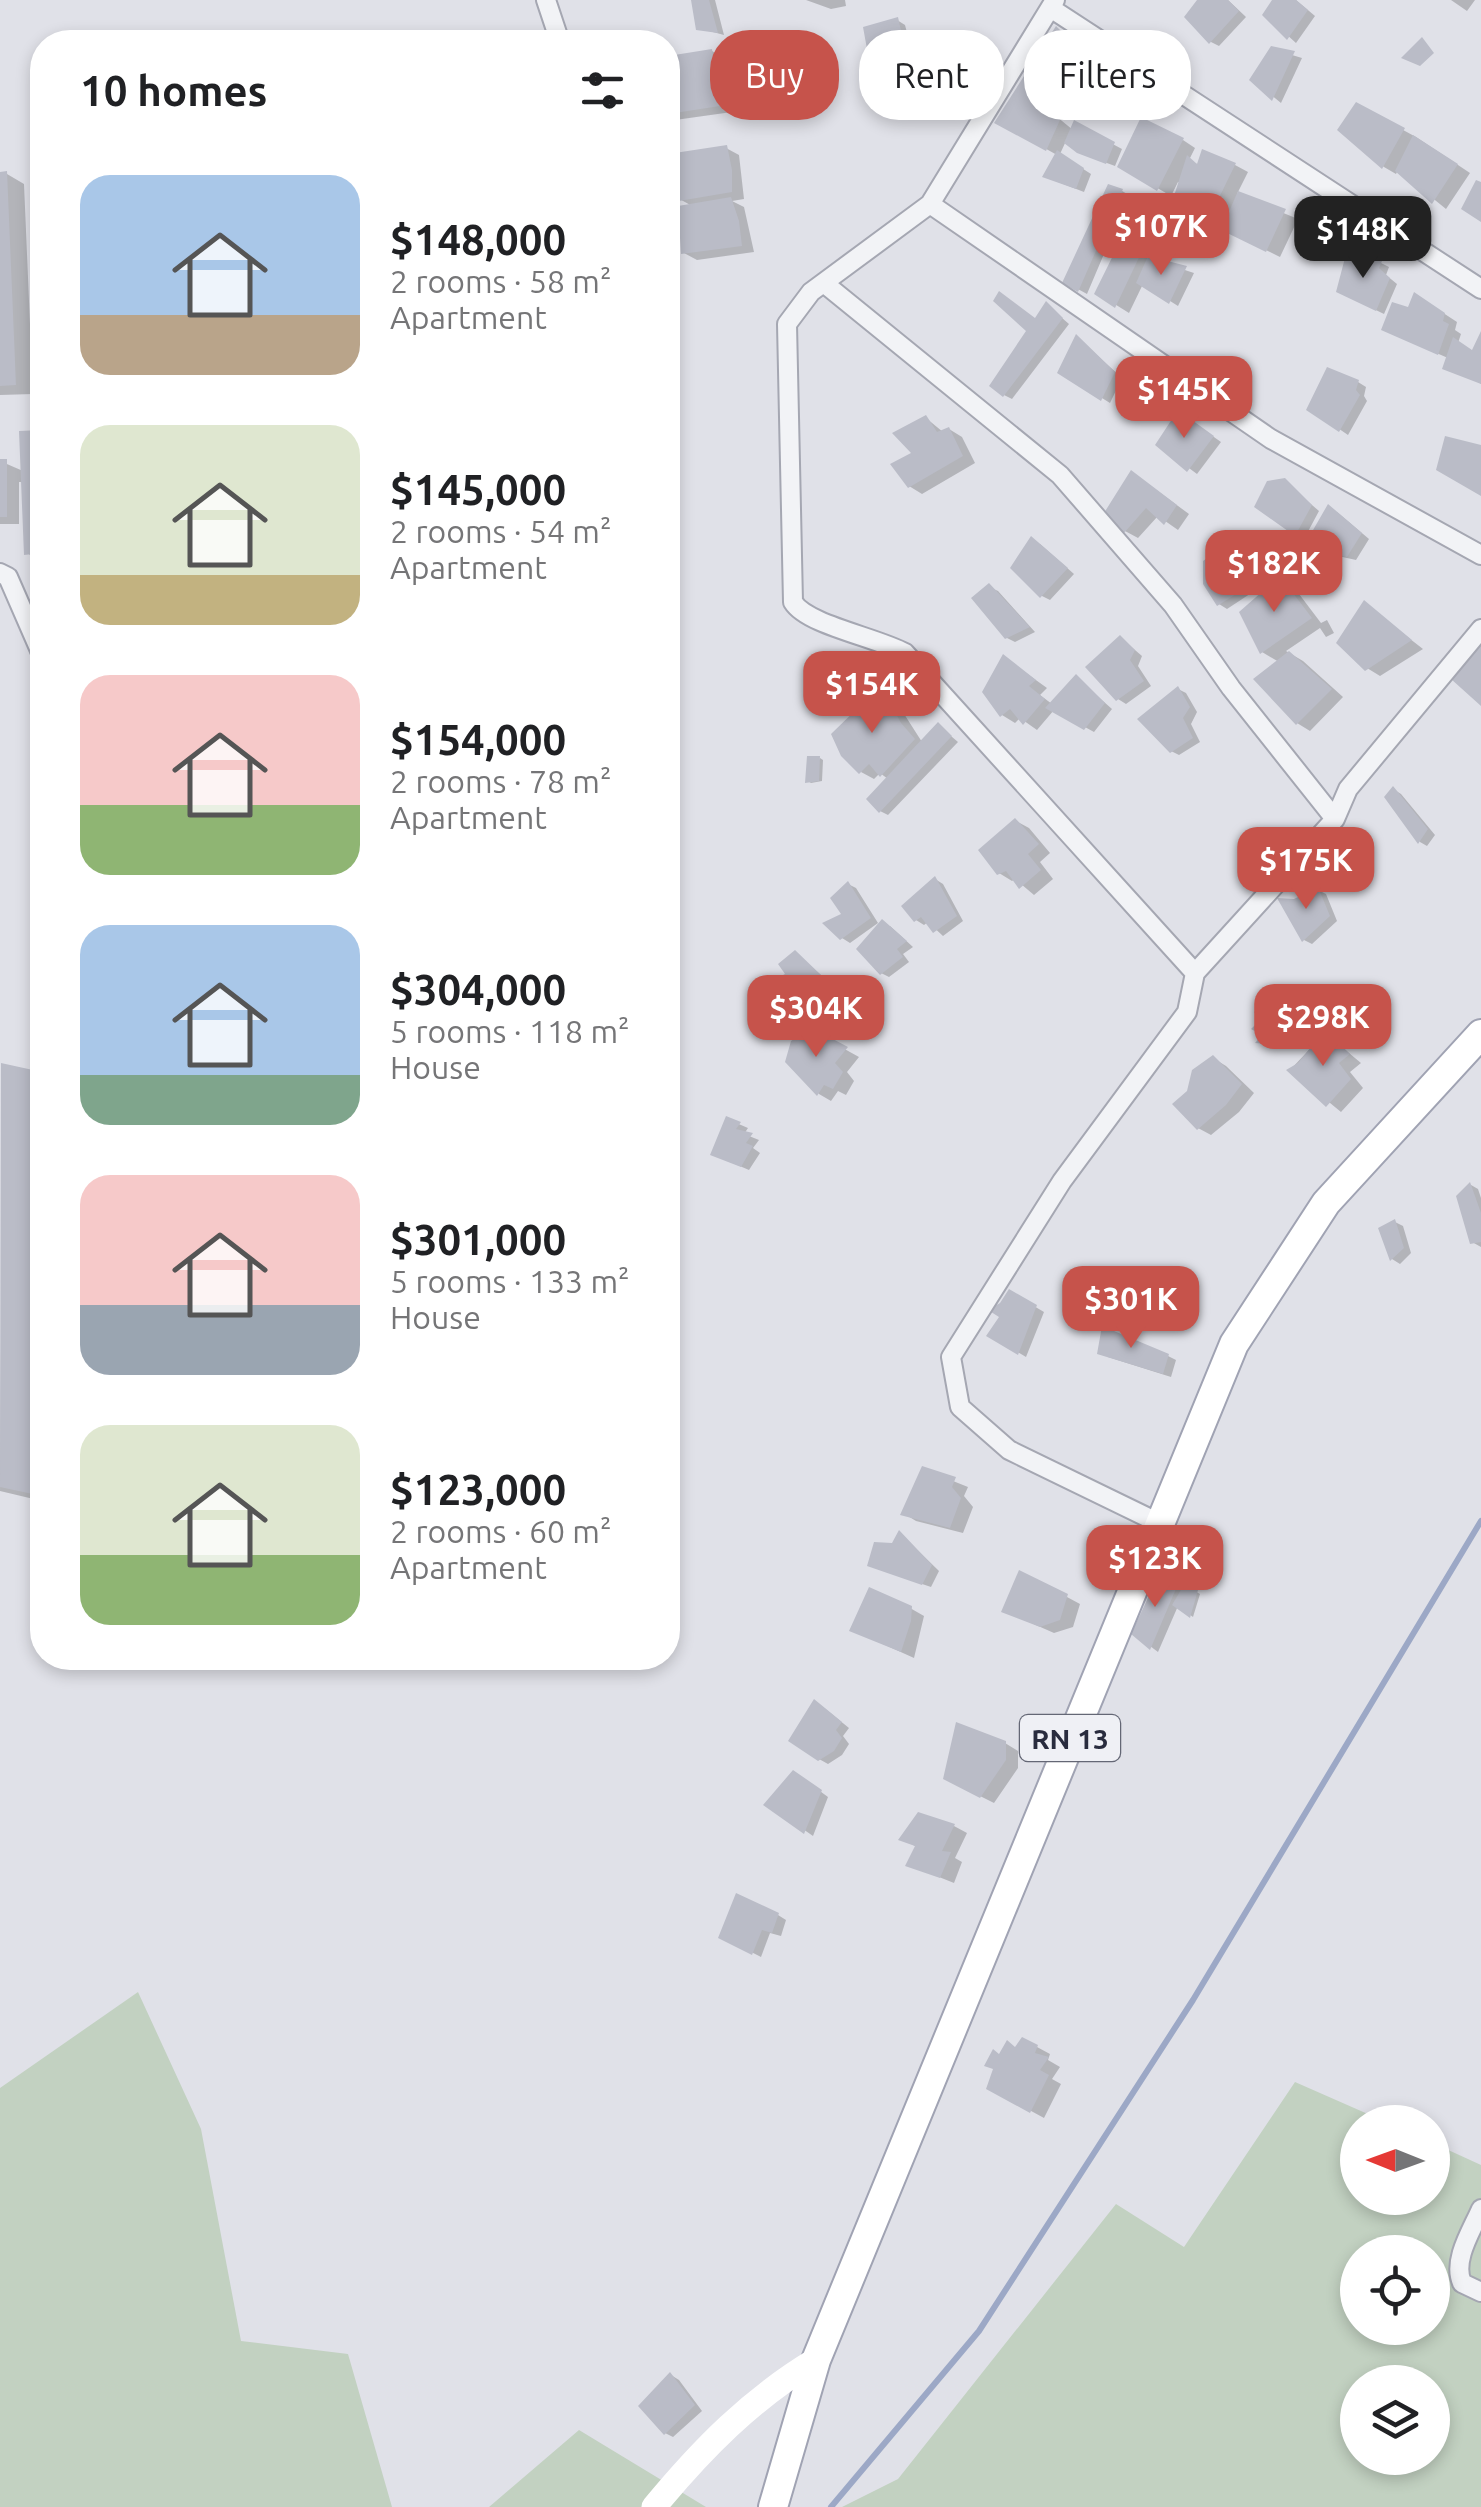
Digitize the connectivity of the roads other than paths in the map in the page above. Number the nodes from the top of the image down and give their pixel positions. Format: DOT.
graph roads {
  1 [pos="546,0"];
  2 [pos="1053,5"];
  3 [pos="556,30"];
  4 [pos="930,204"];
  5 [pos="824,284"];
  6 [pos="1481,289"];
  7 [pos="1481,555"];
  8 [pos="0,573"];
  9 [pos="30,627"];
  10 [pos="1481,629"];
  11 [pos="1335,820"];
  12 [pos="1195,972"];
  13 [pos="1481,1034"];
  14 [pos="1159,1523"];
  15 [pos="1481,2209"];
  16 [pos="1481,2292"];
  17 [pos="816,2360"];
  18 [pos="654,2507"];
  19 [pos="772,2507"];
  1 -- 3 [label="street"];
  2 -- 4 [label="street"];
  2 -- 6 [label="street"];
  4 -- 5 [label="street"];
  4 -- 7 [label="street"];
  5 -- 11 [label="street"];
  5 -- 12 [label="street"];
  8 -- 9 [label="street"];
  10 -- 11 [label="street"];
  11 -- 12 [label="street"];
  12 -- 14 [label="street"];
  13 -- 14 [label="main road, RN 13"];
  14 -- 17 [label="main road, RN 13"];
  15 -- 16 [label="street"];
  17 -- 18 [label="main road"];
  17 -- 19 [label="main road, RN 13"];
}
